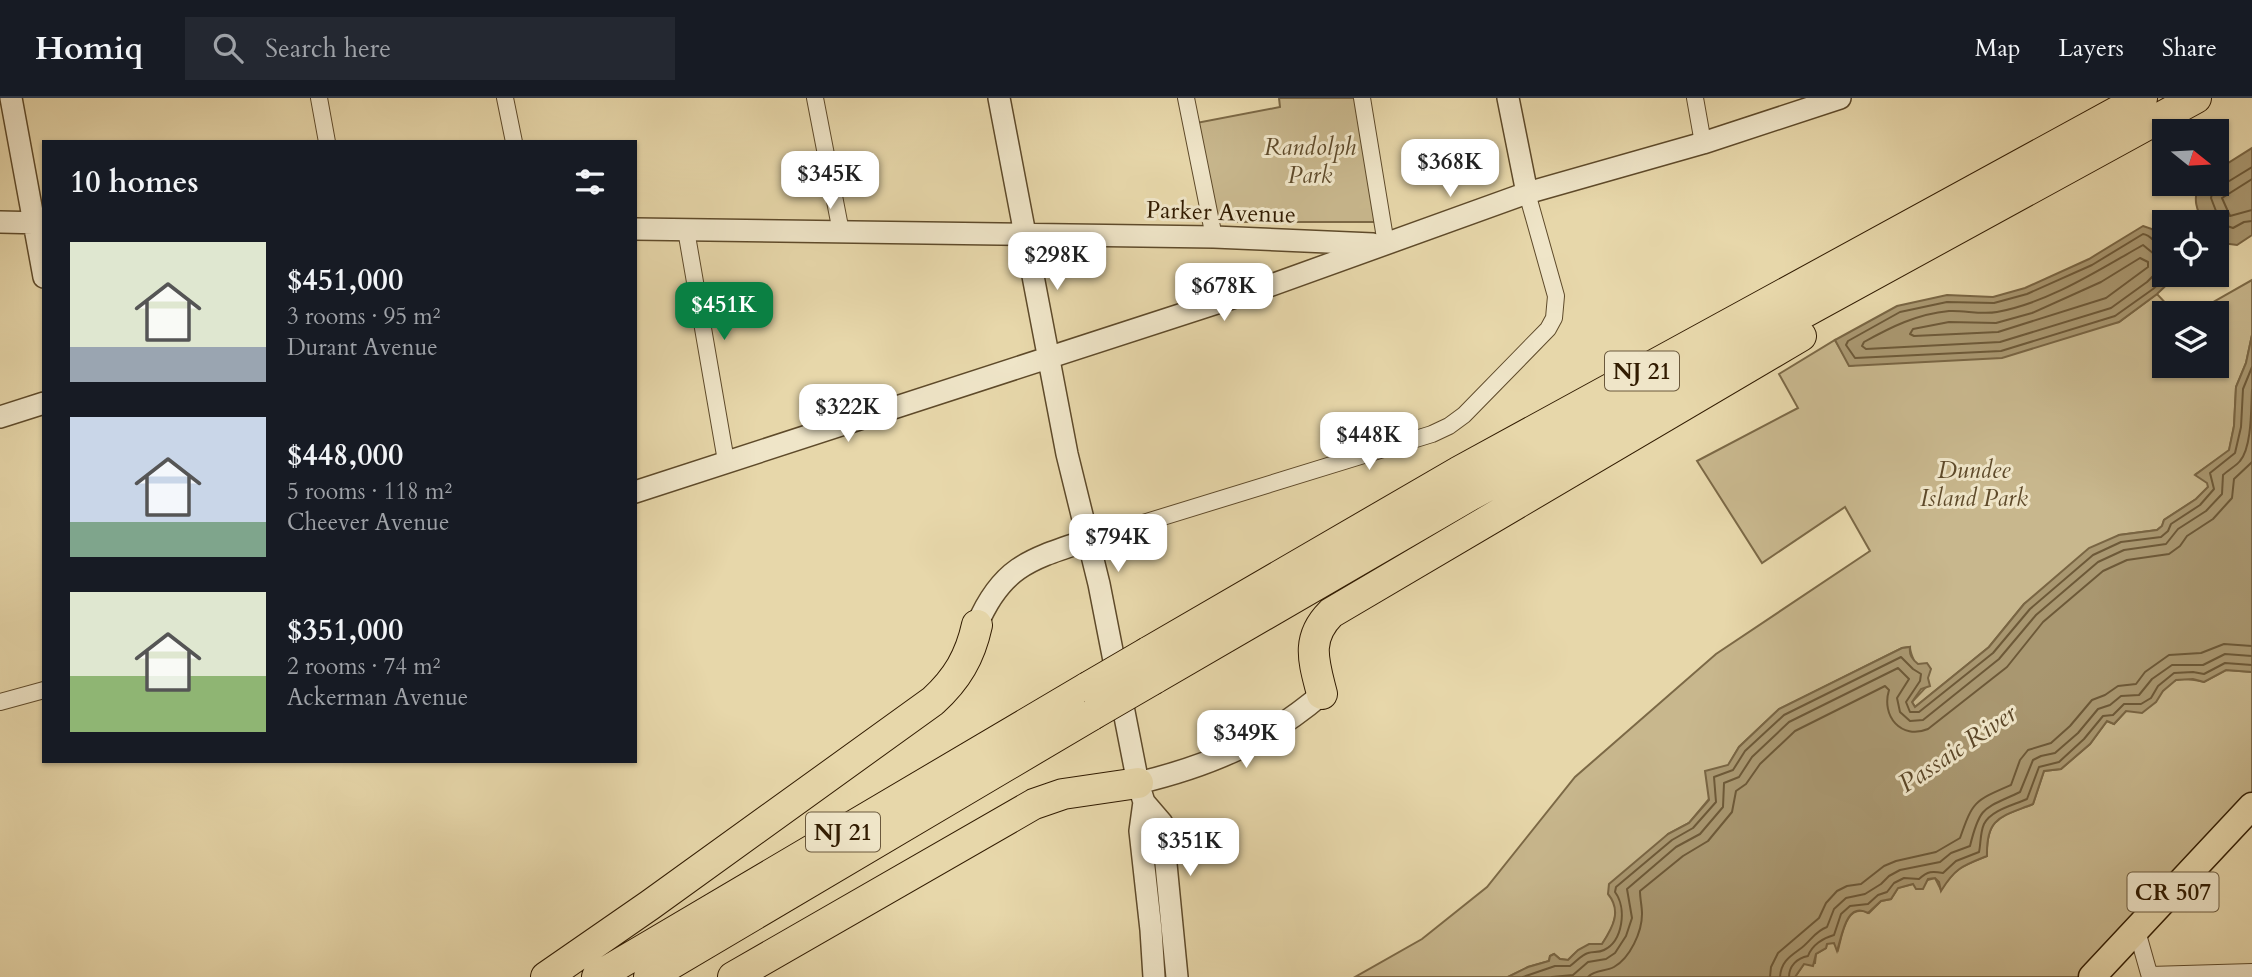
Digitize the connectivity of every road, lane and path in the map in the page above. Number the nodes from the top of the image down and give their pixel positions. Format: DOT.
graph roads {
  1 [pos="11,98"];
  2 [pos="319,98"];
  3 [pos="505,98"];
  4 [pos="815,98"];
  5 [pos="999,98"];
  6 [pos="1186,98"];
  7 [pos="1362,98"];
  8 [pos="1508,98"];
  9 [pos="1695,98"];
  10 [pos="1840,98"];
  11 [pos="2142,98"];
  12 [pos="2196,98"];
  13 [pos="2138,130"];
  14 [pos="327,140"];
  15 [pos="513,140"];
  16 [pos="1703,143"];
  17 [pos="1527,193"];
  18 [pos="0,222"];
  19 [pos="39,223"];
  20 [pos="637,229"];
  21 [pos="686,230"];
  22 [pos="841,232"];
  23 [pos="1025,235"];
  24 [pos="1214,237"];
  25 [pos="1386,244"];
  26 [pos="42,255"];
  27 [pos="1048,357"];
  28 [pos="42,403"];
  29 [pos="0,417"];
  30 [pos="726,461"];
  31 [pos="637,491"];
  32 [pos="1088,540"];
  33 [pos="977,625"];
  34 [pos="1151,666"];
  35 [pos="42,691"];
  36 [pos="1322,694"];
  37 [pos="1090,701"];
  38 [pos="0,702"];
  39 [pos="1141,793"];
  40 [pos="2252,806"];
  41 [pos="2137,931"];
  42 [pos="2252,972"];
  43 [pos="2150,976"];
  44 [pos="547,977"];
  45 [pos="597,977"];
  46 [pos="649,977"];
  47 [pos="733,977"];
  48 [pos="1154,977"];
  49 [pos="1177,977"];
  50 [pos="2092,977"];
  1 -- 19 [label="street"];
  2 -- 14 [label="street"];
  3 -- 15 [label="street"];
  4 -- 22 [label="street"];
  5 -- 23 [label="street"];
  6 -- 24 [label="street"];
  7 -- 25 [label="street"];
  8 -- 17 [label="street"];
  9 -- 16 [label="street"];
  10 -- 16 [label="street"];
  11 -- 34 [label="highway, NJ 21"];
  12 -- 13 [label="highway, NJ 21"];
  13 -- 34 [label="highway, NJ 21"];
  13 -- 36 [label="highway"];
  16 -- 17 [label="street"];
  17 -- 25 [label="street"];
  17 -- 32 [label="street"];
  18 -- 19 [label="street"];
  19 -- 26 [label="street"];
  20 -- 21 [label="street, Parker Avenue"];
  21 -- 22 [label="street, Parker Avenue"];
  21 -- 30 [label="street"];
  22 -- 23 [label="street, Parker Avenue"];
  23 -- 24 [label="street, Parker Avenue"];
  23 -- 27 [label="street"];
  24 -- 25 [label="street, Parker Avenue"];
  25 -- 27 [label="street"];
  27 -- 30 [label="street"];
  27 -- 32 [label="street"];
  28 -- 29 [label="street"];
  30 -- 31 [label="street"];
  32 -- 33 [label="street"];
  32 -- 39 [label="street"];
  33 -- 44 [label="highway"];
  34 -- 37 [label="highway, NJ 21, bridge"];
  35 -- 38 [label="street"];
  36 -- 39 [label="street"];
  37 -- 45 [label="highway, NJ 21"];
  37 -- 46 [label="highway, NJ 21"];
  39 -- 47 [label="highway"];
  39 -- 48 [label="street"];
  39 -- 49 [label="street"];
  40 -- 41 [label="main road, CR 507"];
  41 -- 43 [label="street"];
  41 -- 50 [label="main road, CR 507"];
  42 -- 43 [label="street"];
}
